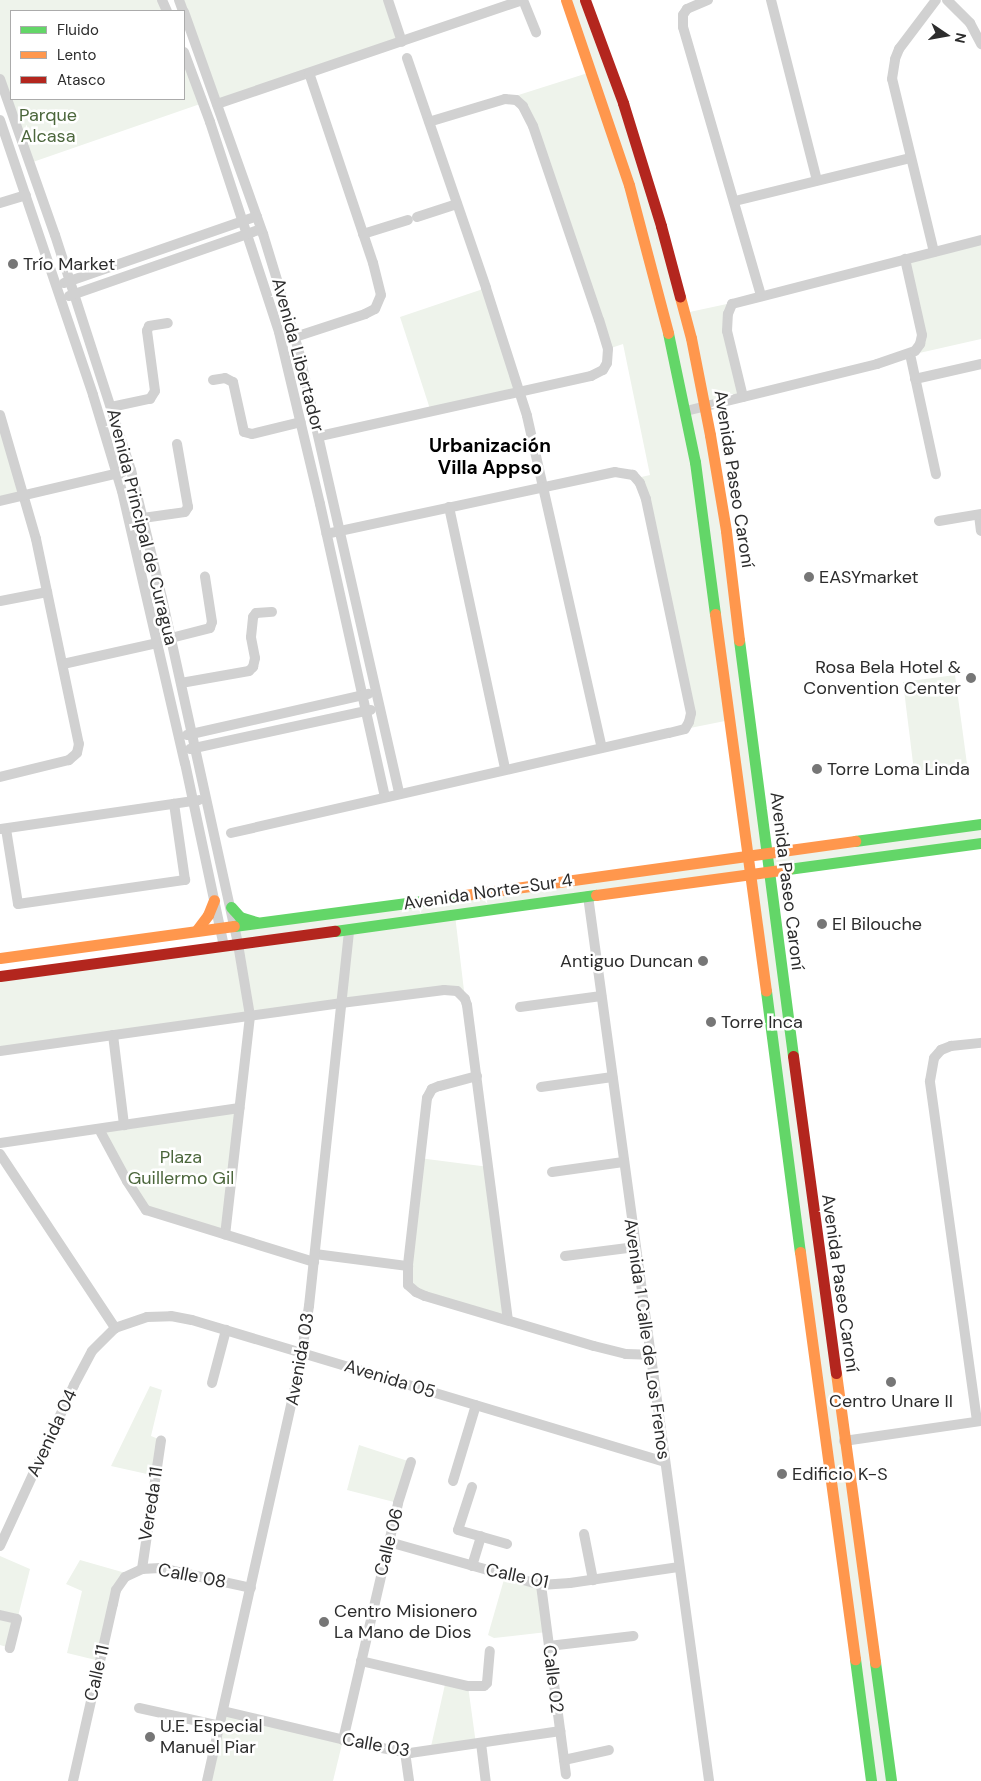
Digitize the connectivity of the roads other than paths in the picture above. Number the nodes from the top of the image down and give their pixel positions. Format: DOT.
graph roads {
  1 [pos="388,0"];
  2 [pos="489,0"];
  3 [pos="566,0"];
  4 [pos="585,0"];
  5 [pos="708,0"];
  6 [pos="771,0"];
  7 [pos="936,0"];
  8 [pos="947,0"];
  9 [pos="492,11"];
  10 [pos="185,15"];
  11 [pos="536,33"];
  12 [pos="402,42"];
  13 [pos="981,44"];
  14 [pos="185,55"];
  15 [pos="407,58"];
  16 [pos="309,73"];
  17 [pos="0,79"];
  18 [pos="218,104"];
  19 [pos="0,120"];
  20 [pos="429,122"];
  21 [pos="910,158"];
  22 [pos="817,180"];
  23 [pos="26,195"];
  24 [pos="735,201"];
  25 [pos="0,203"];
  26 [pos="457,204"];
  27 [pos="257,216"];
  28 [pos="243,220"];
  29 [pos="261,229"];
  30 [pos="248,234"];
  31 [pos="364,234"];
  32 [pos="981,240"];
  33 [pos="934,252"];
  34 [pos="905,259"];
  35 [pos="70,281"];
  36 [pos="56,285"];
  37 [pos="74,294"];
  38 [pos="761,295"];
  39 [pos="61,298"];
  40 [pos="168,323"];
  41 [pos="295,337"];
  42 [pos="910,354"];
  43 [pos="981,364"];
  44 [pos="915,379"];
  45 [pos="213,380"];
  46 [pos="520,392"];
  47 [pos="743,397"];
  48 [pos="111,407"];
  49 [pos="705,407"];
  50 [pos="686,411"];
  51 [pos="0,415"];
  52 [pos="301,422"];
  53 [pos="320,436"];
  54 [pos="177,444"];
  55 [pos="131,470"];
  56 [pos="116,474"];
  57 [pos="936,474"];
  58 [pos="543,488"];
  59 [pos="24,496"];
  60 [pos="0,501"];
  61 [pos="449,507"];
  62 [pos="980,515"];
  63 [pos="143,518"];
  64 [pos="938,521"];
  65 [pos="341,531"];
  66 [pos="981,531"];
  67 [pos="327,534"];
  68 [pos="205,577"];
  69 [pos="47,592"];
  70 [pos="0,601"];
  71 [pos="272,612"];
  72 [pos="171,638"];
  73 [pos="157,643"];
  74 [pos="62,664"];
  75 [pos="181,683"];
  76 [pos="376,692"];
  77 [pos="363,695"];
  78 [pos="380,708"];
  79 [pos="366,711"];
  80 [pos="192,734"];
  81 [pos="178,737"];
  82 [pos="195,748"];
  83 [pos="602,748"];
  84 [pos="182,751"];
  85 [pos="505,769"];
  86 [pos="0,776"];
  87 [pos="399,793"];
  88 [pos="385,797"];
  89 [pos="206,798"];
  90 [pos="193,801"];
  91 [pos="174,804"];
  92 [pos="981,824"];
  93 [pos="762,825"];
  94 [pos="745,826"];
  95 [pos="3,829"];
  96 [pos="231,833"];
  97 [pos="981,843"];
  98 [pos="797,848"];
  99 [pos="765,852"];
  100 [pos="749,854"];
  101 [pos="720,858"];
  102 [pos="787,868"];
  103 [pos="768,871"];
  104 [pos="751,873"];
  105 [pos="732,876"];
  106 [pos="771,890"];
  107 [pos="588,896"];
  108 [pos="754,896"];
  109 [pos="214,900"];
  110 [pos="231,907"];
  111 [pos="260,923"];
  112 [pos="235,926"];
  113 [pos="220,928"];
  114 [pos="349,930"];
  115 [pos="196,931"];
  116 [pos="238,944"];
  117 [pos="224,946"];
  118 [pos="0,958"];
  119 [pos="0,976"];
  120 [pos="601,996"];
  121 [pos="341,1003"];
  122 [pos="520,1007"];
  123 [pos="250,1016"];
  124 [pos="113,1035"];
  125 [pos="981,1043"];
  126 [pos="0,1051"];
  127 [pos="476,1076"];
  128 [pos="612,1077"];
  129 [pos="541,1086"];
  130 [pos="239,1108"];
  131 [pos="124,1125"];
  132 [pos="99,1128"];
  133 [pos="0,1143"];
  134 [pos="0,1154"];
  135 [pos="623,1162"];
  136 [pos="552,1172"];
  137 [pos="225,1235"];
  138 [pos="635,1248"];
  139 [pos="565,1256"];
  140 [pos="314,1258"];
  141 [pos="408,1266"];
  142 [pos="508,1320"];
  143 [pos="115,1328"];
  144 [pos="226,1330"];
  145 [pos="302,1353"];
  146 [pos="649,1355"];
  147 [pos="212,1383"];
  148 [pos="476,1405"];
  149 [pos="979,1421"];
  150 [pos="161,1440"];
  151 [pos="844,1441"];
  152 [pos="412,1462"];
  153 [pos="664,1462"];
  154 [pos="453,1481"];
  155 [pos="472,1487"];
  156 [pos="584,1534"];
  157 [pos="482,1536"];
  158 [pos="389,1542"];
  159 [pos="507,1544"];
  160 [pos="0,1546"];
  161 [pos="472,1566"];
  162 [pos="678,1567"];
  163 [pos="137,1570"];
  164 [pos="593,1580"];
  165 [pos="541,1584"];
  166 [pos="251,1588"];
  167 [pos="0,1615"];
  168 [pos="633,1636"];
  169 [pos="549,1646"];
  170 [pos="10,1648"];
  171 [pos="490,1651"];
  172 [pos="361,1661"];
  173 [pos="139,1708"];
  174 [pos="223,1711"];
  175 [pos="220,1726"];
  176 [pos="560,1731"];
  177 [pos="343,1740"];
  178 [pos="482,1743"];
  179 [pos="608,1750"];
  180 [pos="405,1752"];
  181 [pos="564,1760"];
  182 [pos="566,1774"];
  183 [pos="73,1781"];
  184 [pos="207,1781"];
  185 [pos="409,1781"];
  186 [pos="486,1781"];
  187 [pos="708,1781"];
  188 [pos="871,1781"];
  189 [pos="891,1781"];
  1 -- 12 [label="street"];
  2 -- 9 [label="street"];
  3 -- 50 [label="street, Avenida Paseo Caroní"];
  4 -- 49 [label="street, Avenida Paseo Caroní"];
  5 -- 24 [label="street"];
  6 -- 22 [label="street"];
  7 -- 21 [label="street"];
  8 -- 13 [label="street"];
  9 -- 11 [label="street"];
  9 -- 12 [label="street"];
  10 -- 18 [label="street, Avenida Libertador"];
  12 -- 16 [label="street"];
  14 -- 28 [label="street, Avenida Libertador"];
  15 -- 20 [label="street"];
  16 -- 18 [label="street"];
  16 -- 31 [label="street"];
  17 -- 35 [label="street, Avenida Principal de Curagua"];
  18 -- 27 [label="street, Avenida Libertador"];
  19 -- 23 [label="street, Avenida Principal de Curagua"];
  20 -- 26 [label="street"];
  20 -- 46 [label="street"];
  21 -- 22 [label="street"];
  21 -- 33 [label="street"];
  22 -- 24 [label="street"];
  23 -- 25 [label="street"];
  23 -- 36 [label="street, Avenida Principal de Curagua"];
  24 -- 38 [label="street"];
  26 -- 31 [label="street"];
  26 -- 46 [label="street"];
  27 -- 28 [label="street"];
  27 -- 29 [label="street, Avenida Libertador"];
  28 -- 30 [label="street, Avenida Libertador"];
  28 -- 35 [label="street"];
  29 -- 30 [label="street"];
  29 -- 41 [label="street, Avenida Libertador"];
  30 -- 37 [label="street"];
  30 -- 52 [label="street, Avenida Libertador"];
  31 -- 41 [label="street"];
  32 -- 33 [label="street"];
  33 -- 34 [label="street"];
  34 -- 38 [label="street"];
  34 -- 42 [label="street"];
  35 -- 36 [label="street"];
  35 -- 37 [label="street, Avenida Principal de Curagua"];
  36 -- 39 [label="street, Avenida Principal de Curagua"];
  37 -- 39 [label="street"];
  37 -- 48 [label="street, Avenida Principal de Curagua"];
  38 -- 47 [label="street"];
  39 -- 56 [label="street, Avenida Principal de Curagua"];
  40 -- 48 [label="street"];
  41 -- 53 [label="street, Avenida Libertador"];
  42 -- 44 [label="street"];
  42 -- 47 [label="street"];
  43 -- 44 [label="street"];
  44 -- 57 [label="street"];
  45 -- 52 [label="street"];
  46 -- 53 [label="street"];
  46 -- 58 [label="street"];
  47 -- 49 [label="street"];
  48 -- 55 [label="street, Avenida Principal de Curagua"];
  49 -- 50 [label="street"];
  49 -- 93 [label="street, Avenida Paseo Caroní"];
  50 -- 94 [label="street, Avenida Paseo Caroní"];
  51 -- 59 [label="street"];
  52 -- 67 [label="street, Avenida Libertador"];
  53 -- 65 [label="street, Avenida Libertador"];
  54 -- 63 [label="street"];
  55 -- 56 [label="street"];
  55 -- 63 [label="street, Avenida Principal de Curagua"];
  56 -- 59 [label="street"];
  56 -- 73 [label="street, Avenida Principal de Curagua"];
  58 -- 61 [label="street"];
  58 -- 83 [label="street"];
  58 -- 83 [label="street"];
  59 -- 60 [label="street"];
  59 -- 69 [label="street"];
  61 -- 65 [label="street"];
  61 -- 85 [label="street"];
  62 -- 64 [label="street"];
  62 -- 66 [label="street"];
  63 -- 72 [label="street, Avenida Principal de Curagua"];
  65 -- 67 [label="street"];
  65 -- 76 [label="street, Avenida Libertador"];
  67 -- 77 [label="street, Avenida Libertador"];
  68 -- 72 [label="street"];
  69 -- 70 [label="street"];
  69 -- 74 [label="street"];
  71 -- 75 [label="street"];
  72 -- 75 [label="street, Avenida Principal de Curagua"];
  73 -- 74 [label="street"];
  73 -- 81 [label="street, Avenida Principal de Curagua"];
  74 -- 86 [label="street"];
  75 -- 80 [label="street, Avenida Principal de Curagua"];
  76 -- 77 [label="street"];
  76 -- 78 [label="street, Avenida Libertador"];
  77 -- 79 [label="street, Avenida Libertador"];
  77 -- 80 [label="street"];
  78 -- 79 [label="street"];
  78 -- 87 [label="street, Avenida Libertador"];
  79 -- 82 [label="street"];
  79 -- 88 [label="street, Avenida Libertador"];
  80 -- 81 [label="street"];
  80 -- 82 [label="street, Avenida Principal de Curagua"];
  81 -- 84 [label="street, Avenida Principal de Curagua"];
  82 -- 84 [label="street"];
  82 -- 89 [label="street, Avenida Principal de Curagua"];
  83 -- 85 [label="street"];
  84 -- 90 [label="street, Avenida Principal de Curagua"];
  85 -- 87 [label="street"];
  87 -- 88 [label="street"];
  88 -- 96 [label="street"];
  89 -- 90 [label="street"];
  89 -- 110 [label="street, Avenida Principal de Curagua"];
  90 -- 91 [label="street"];
  90 -- 109 [label="street, Avenida Principal de Curagua"];
  91 -- 95 [label="street"];
  91 -- 95 [label="street"];
  92 -- 98 [label="street, Avenida Norte-Sur 4"];
  93 -- 98 [label="street"];
  93 -- 99 [label="street, Avenida Paseo Caroní"];
  94 -- 100 [label="street, Avenida Paseo Caroní"];
  94 -- 101 [label="street"];
  97 -- 102 [label="street, Avenida Norte-Sur 4"];
  98 -- 99 [label="street, Avenida Norte-Sur 4"];
  99 -- 100 [label="street, Avenida Norte-Sur 4"];
  99 -- 103 [label="street, Avenida Paseo Caroní"];
  100 -- 101 [label="street, Avenida Norte-Sur 4"];
  100 -- 104 [label="street, Avenida Paseo Caroní"];
  101 -- 111 [label="street, Avenida Norte-Sur 4"];
  102 -- 103 [label="street, Avenida Norte-Sur 4"];
  102 -- 106 [label="street"];
  103 -- 104 [label="street, Avenida Norte-Sur 4"];
  103 -- 106 [label="street, Avenida Paseo Caroní"];
  104 -- 105 [label="street, Avenida Norte-Sur 4"];
  104 -- 108 [label="street, Avenida Paseo Caroní"];
  105 -- 107 [label="street, Avenida Norte-Sur 4"];
  105 -- 108 [label="street"];
  106 -- 151 [label="street, Avenida Paseo Caroní"];
  107 -- 114 [label="street, Avenida Norte-Sur 4"];
  107 -- 120 [label="street, Avenida 1 Calle de Los Frenos"];
  108 -- 188 [label="street, Avenida Paseo Caroní"];
  109 -- 113 [label="street, Avenida Principal de Curagua"];
  109 -- 115 [label="street"];
  110 -- 111 [label="street"];
  110 -- 112 [label="street, Avenida Principal de Curagua"];
  111 -- 112 [label="street, Avenida Norte-Sur 4"];
  112 -- 113 [label="street, Avenida Norte-Sur 4"];
  112 -- 116 [label="street, Avenida Principal de Curagua"];
  113 -- 115 [label="street, Avenida Norte-Sur 4"];
  113 -- 117 [label="street, Avenida Principal de Curagua"];
  114 -- 116 [label="street, Avenida Norte-Sur 4"];
  114 -- 121 [label="street, Avenida 03"];
  115 -- 118 [label="street, Avenida Norte-Sur 4"];
  116 -- 117 [label="street, Avenida Norte-Sur 4"];
  116 -- 123 [label="street, Avenida Principal de Curagua"];
  117 -- 119 [label="street, Avenida Norte-Sur 4"];
  120 -- 122 [label="street"];
  120 -- 128 [label="street, Avenida 1 Calle de Los Frenos"];
  121 -- 123 [label="street"];
  121 -- 127 [label="street"];
  121 -- 140 [label="street, Avenida 03"];
  123 -- 124 [label="street"];
  123 -- 130 [label="street, Avenida Principal de Curagua"];
  124 -- 126 [label="street"];
  124 -- 131 [label="street"];
  125 -- 149 [label="street"];
  127 -- 141 [label="street"];
  127 -- 142 [label="street"];
  128 -- 129 [label="street"];
  128 -- 135 [label="street, Avenida 1 Calle de Los Frenos"];
  130 -- 131 [label="street"];
  130 -- 137 [label="street, Avenida Principal de Curagua"];
  131 -- 132 [label="street"];
  132 -- 133 [label="street"];
  132 -- 137 [label="street"];
  134 -- 143 [label="street"];
  135 -- 136 [label="street"];
  135 -- 138 [label="street, Avenida 1 Calle de Los Frenos"];
  137 -- 140 [label="street"];
  138 -- 139 [label="street"];
  138 -- 146 [label="street, Avenida 1 Calle de Los Frenos"];
  140 -- 141 [label="street"];
  140 -- 145 [label="street, Avenida 03"];
  141 -- 142 [label="street"];
  142 -- 146 [label="street"];
  143 -- 144 [label="street, Avenida 05"];
  143 -- 160 [label="street, Avenida 04"];
  144 -- 145 [label="street, Avenida 05"];
  144 -- 147 [label="street"];
  145 -- 148 [label="street, Avenida 05"];
  145 -- 166 [label="street, Avenida 03"];
  146 -- 153 [label="street, Avenida 1 Calle de Los Frenos"];
  148 -- 153 [label="street, Avenida 05"];
  148 -- 154 [label="street"];
  149 -- 151 [label="street"];
  150 -- 163 [label="street, Vereda 11"];
  151 -- 189 [label="street, Avenida Paseo Caroní"];
  152 -- 158 [label="street, Calle 06"];
  153 -- 162 [label="street, Avenida 1 Calle de Los Frenos"];
  155 -- 157 [label="street"];
  156 -- 164 [label="street"];
  157 -- 159 [label="street"];
  157 -- 161 [label="street"];
  158 -- 161 [label="street, Calle 01"];
  158 -- 172 [label="street, Calle 06"];
  161 -- 165 [label="street, Calle 01"];
  162 -- 164 [label="street, Calle 01"];
  162 -- 187 [label="street, Avenida 1 Calle de Los Frenos"];
  163 -- 166 [label="street, Calle 08"];
  163 -- 183 [label="street, Calle 11"];
  164 -- 165 [label="street, Calle 01"];
  165 -- 169 [label="street, Calle 02"];
  166 -- 174 [label="street, Avenida 03"];
  167 -- 170 [label="street"];
  168 -- 169 [label="street"];
  169 -- 176 [label="street, Calle 02"];
  171 -- 172 [label="street"];
  172 -- 177 [label="street, Calle 06"];
  173 -- 175 [label="street"];
  174 -- 175 [label="street, Avenida 03"];
  174 -- 177 [label="street, Calle 03"];
  175 -- 184 [label="street, Avenida 03"];
  176 -- 178 [label="street, Calle 03"];
  176 -- 181 [label="street, Calle 02"];
  177 -- 180 [label="street, Calle 03"];
  178 -- 180 [label="street, Calle 03"];
  178 -- 186 [label="street"];
  179 -- 181 [label="street"];
  180 -- 185 [label="street"];
  181 -- 182 [label="street, Calle 02"];
}
